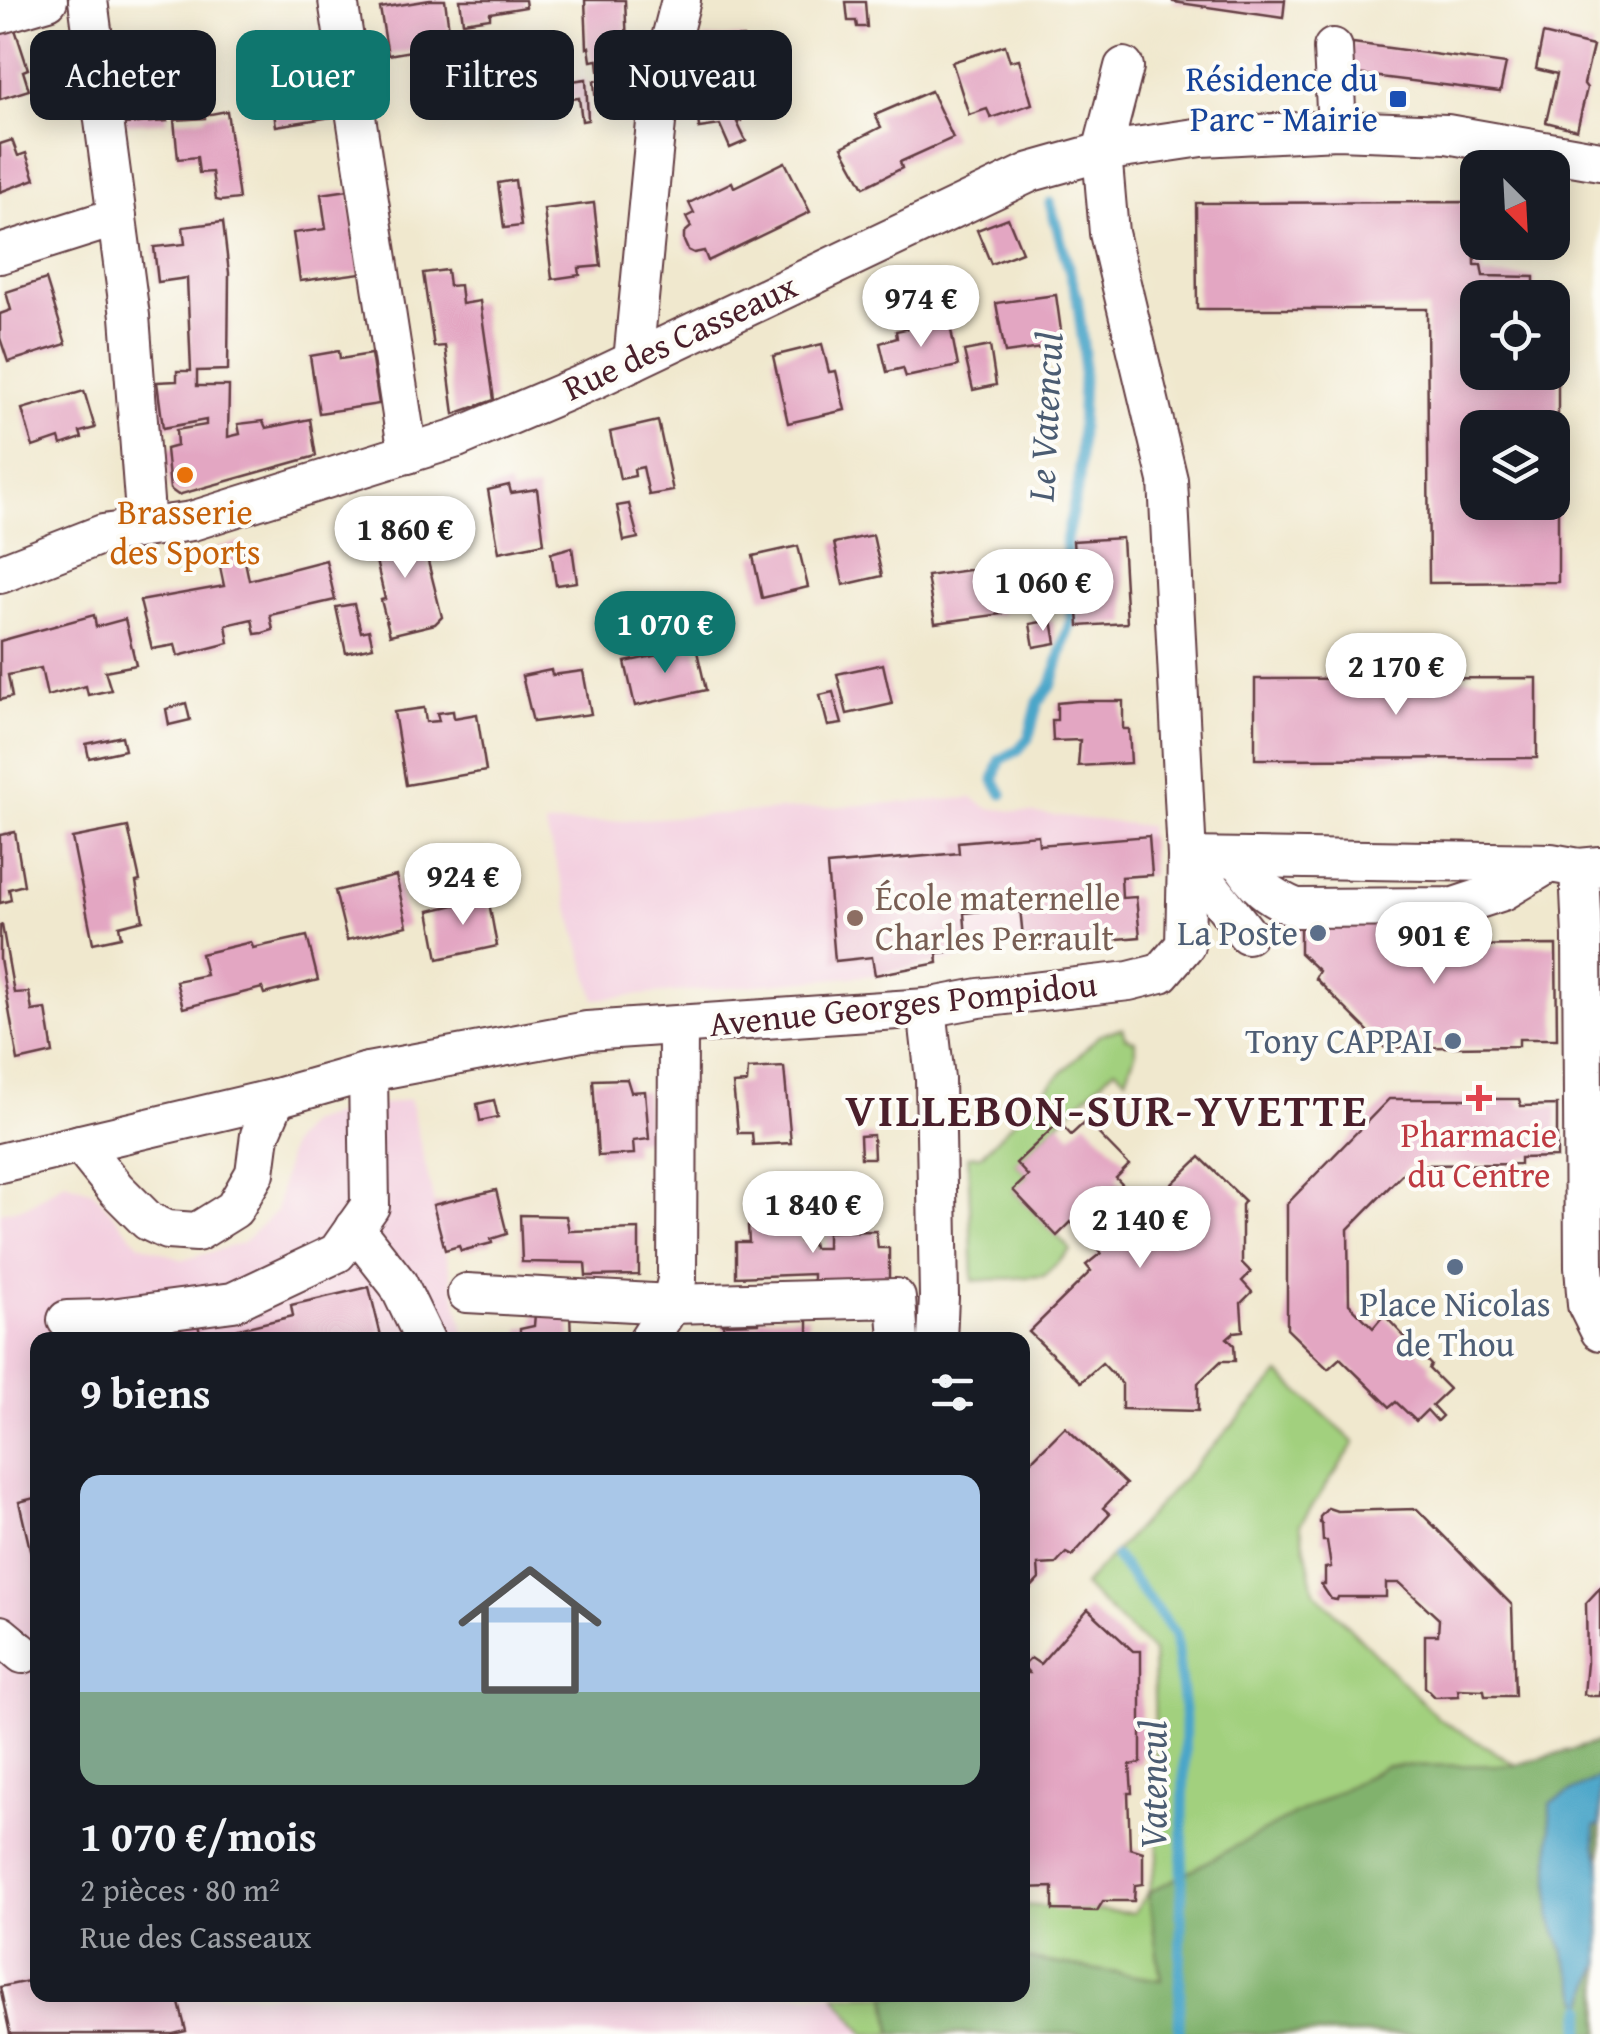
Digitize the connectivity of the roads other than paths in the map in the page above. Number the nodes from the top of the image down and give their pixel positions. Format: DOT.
graph roads {
  1 [pos="48,0"];
  2 [pos="88,0"];
  3 [pos="338,0"];
  4 [pos="681,0"];
  5 [pos="0,14"];
  6 [pos="1332,48"];
  7 [pos="1124,68"];
  8 [pos="1337,130"];
  9 [pos="1102,152"];
  10 [pos="1600,162"];
  11 [pos="117,217"];
  12 [pos="0,254"];
  13 [pos="633,361"];
  14 [pos="408,454"];
  15 [pos="146,527"];
  16 [pos="0,574"];
  17 [pos="1187,857"];
  18 [pos="1577,866"];
  19 [pos="1247,934"];
  20 [pos="927,1008"];
  21 [pos="678,1026"];
  22 [pos="1591,1059"];
  23 [pos="368,1072"];
  24 [pos="276,1098"];
  25 [pos="80,1144"];
  26 [pos="0,1162"];
  27 [pos="354,1228"];
  28 [pos="467,1292"];
  29 [pos="671,1304"];
  30 [pos="67,1320"];
  31 [pos="1600,1331"];
  32 [pos="421,1332"];
  33 [pos="653,1332"];
  34 [pos="898,1332"];
  35 [pos="937,1332"];
  1 -- 5 [label="street"];
  2 -- 11 [label="street"];
  3 -- 14 [label="street"];
  4 -- 13 [label="street"];
  6 -- 8 [label="street"];
  7 -- 9 [label="street, Avenue Georges Pompidou"];
  8 -- 9 [label="street, Rue des Casseaux"];
  8 -- 10 [label="street, Rue des Casseaux"];
  9 -- 13 [label="street, Rue des Casseaux"];
  9 -- 17 [label="street, Avenue Georges Pompidou"];
  11 -- 12 [label="street"];
  11 -- 15 [label="street"];
  13 -- 14 [label="street, Rue des Casseaux"];
  14 -- 15 [label="street, Rue des Casseaux"];
  15 -- 16 [label="street, Rue des Casseaux"];
  17 -- 18 [label="street"];
  17 -- 19 [label="street"];
  17 -- 20 [label="street, Avenue Georges Pompidou"];
  18 -- 22 [label="street"];
  20 -- 21 [label="street, Avenue Georges Pompidou"];
  20 -- 35 [label="street"];
  21 -- 23 [label="street, Avenue Georges Pompidou"];
  21 -- 29 [label="street"];
  22 -- 31 [label="street"];
  23 -- 24 [label="street, Avenue Georges Pompidou"];
  23 -- 27 [label="street"];
  24 -- 25 [label="street, Avenue Georges Pompidou"];
  24 -- 25 [label="street"];
  25 -- 26 [label="street, Avenue Georges Pompidou"];
  27 -- 30 [label="street"];
  27 -- 32 [label="street"];
  28 -- 29 [label="street"];
  29 -- 33 [label="street"];
  29 -- 34 [label="street"];
}
